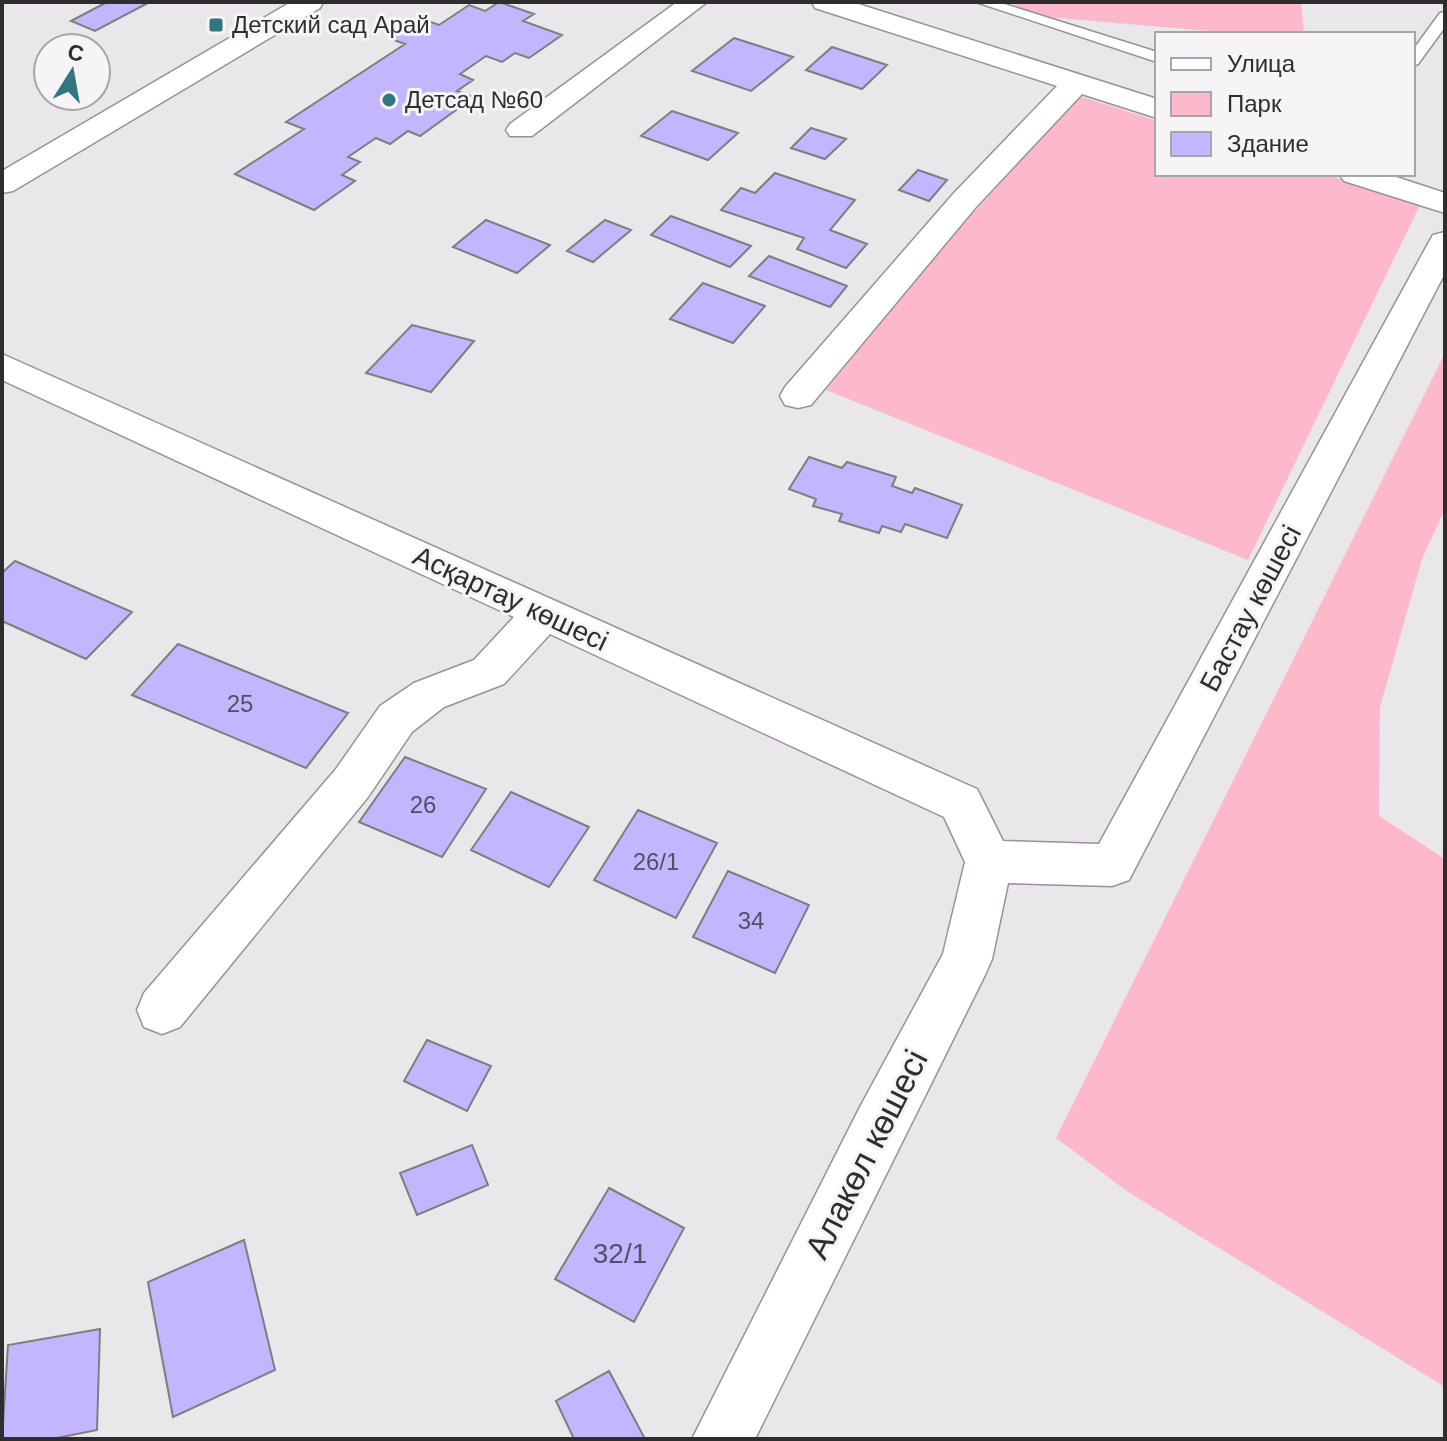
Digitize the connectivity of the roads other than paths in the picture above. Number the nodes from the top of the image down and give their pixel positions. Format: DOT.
graph roads {
  1 [pos="310,2"];
  2 [pos="694,2"];
  3 [pos="825,2"];
  4 [pos="983,2"];
  5 [pos="1445,16"];
  6 [pos="1155,56"];
  7 [pos="1415,58"];
  8 [pos="1076,83"];
  9 [pos="1155,108"];
  10 [pos="521,130"];
  11 [pos="1361,176"];
  12 [pos="2,184"];
  13 [pos="1445,203"];
  14 [pos="1445,242"];
  15 [pos="2,366"];
  16 [pos="798,396"];
  17 [pos="544,613"];
  18 [pos="989,862"];
  19 [pos="162,1010"];
  20 [pos="723,1439"];
  1 -- 12 [label="street"];
  2 -- 10 [label="street"];
  3 -- 8 [label="street"];
  4 -- 6 [label="lane"];
  5 -- 7 [label="lane"];
  8 -- 9 [label="street"];
  8 -- 16 [label="street"];
  11 -- 13 [label="street"];
  14 -- 18 [label="street, Бастау көшесі"];
  15 -- 17 [label="street, Асқартау көшесі"];
  17 -- 18 [label="street, Асқартау көшесі"];
  17 -- 19 [label="street"];
  18 -- 20 [label="street, Алакөл көшесі"];
}
